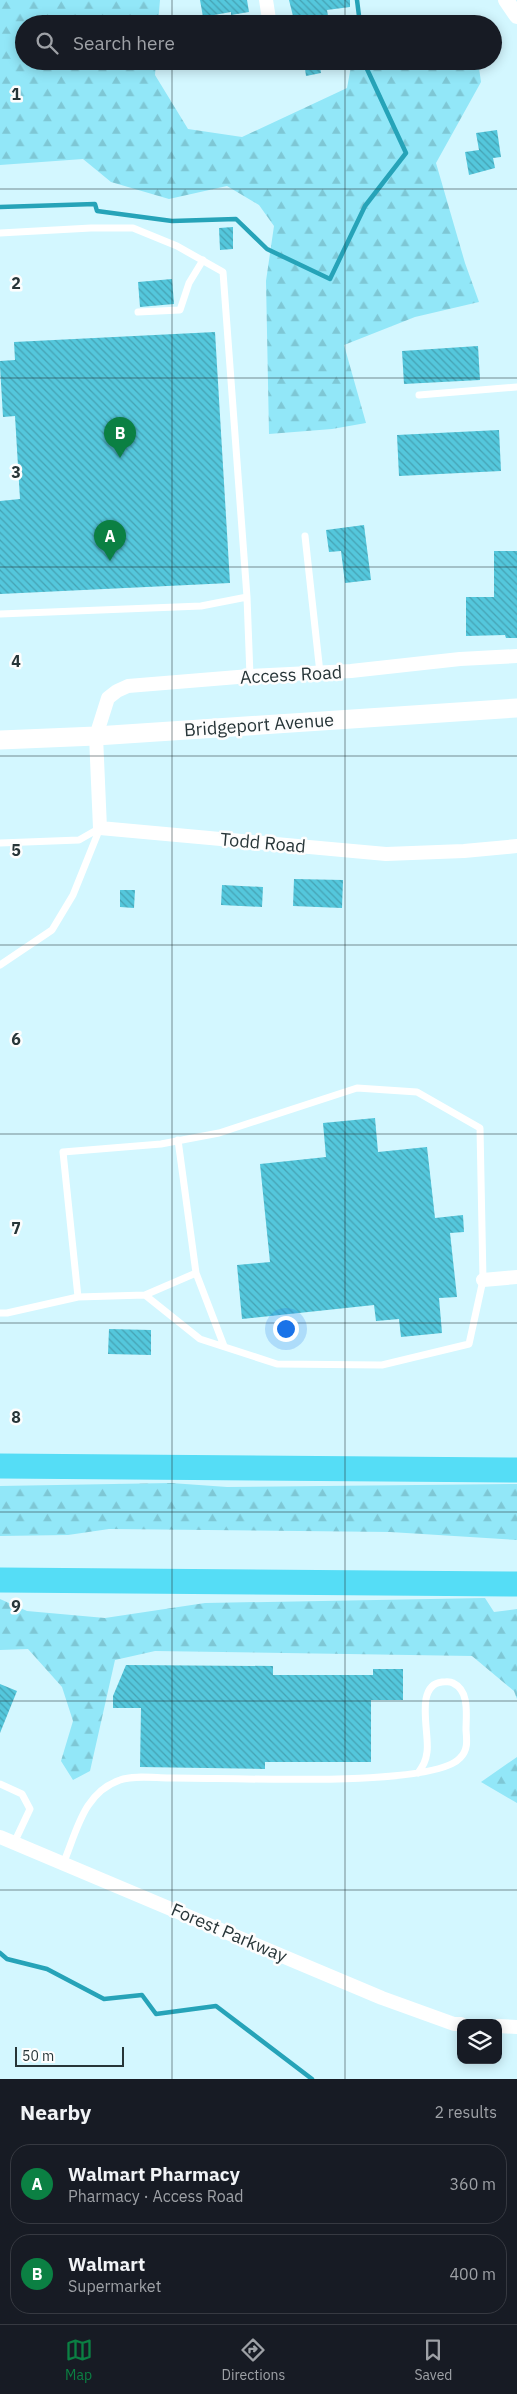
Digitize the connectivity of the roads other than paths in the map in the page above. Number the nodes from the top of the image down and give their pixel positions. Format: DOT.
graph roads {
  1 [pos="266,0"];
  2 [pos="506,0"];
  3 [pos="268,15"];
  4 [pos="517,15"];
  5 [pos="0,233"];
  6 [pos="203,260"];
  7 [pos="138,312"];
  8 [pos="517,387"];
  9 [pos="419,395"];
  10 [pos="305,536"];
  11 [pos="248,597"];
  12 [pos="0,614"];
  13 [pos="517,656"];
  14 [pos="320,673"];
  15 [pos="250,676"];
  16 [pos="517,708"];
  17 [pos="96,736"];
  18 [pos="0,740"];
  19 [pos="100,828"];
  20 [pos="0,843"];
  21 [pos="517,846"];
  22 [pos="0,965"];
  23 [pos="178,1140"];
  24 [pos="196,1273"];
  25 [pos="517,1277"];
  26 [pos="484,1280"];
  27 [pos="145,1294"];
  28 [pos="78,1297"];
  29 [pos="0,1313"];
  30 [pos="224,1346"];
  31 [pos="0,1466"];
  32 [pos="517,1470"];
  33 [pos="0,1580"];
  34 [pos="517,1584"];
  35 [pos="418,1772"];
  36 [pos="0,1784"];
  37 [pos="0,1836"];
  38 [pos="14,1843"];
  39 [pos="63,1864"];
  40 [pos="457,2024"];
  41 [pos="502,2026"];
  42 [pos="517,2027"];
  1 -- 3 [label="street"];
  2 -- 4 [label="street"];
  5 -- 6 [label="lane"];
  6 -- 7 [label="lane"];
  6 -- 11 [label="lane"];
  8 -- 9 [label="lane"];
  10 -- 14 [label="lane"];
  11 -- 12 [label="lane"];
  11 -- 15 [label="lane"];
  13 -- 14 [label="street, Access Road"];
  14 -- 15 [label="street, Access Road"];
  15 -- 17 [label="street, Access Road"];
  16 -- 17 [label="main road, Bridgeport Avenue"];
  17 -- 18 [label="main road, Bridgeport Avenue"];
  17 -- 19 [label="street"];
  19 -- 20 [label="lane"];
  19 -- 21 [label="street, Todd Road"];
  19 -- 22 [label="lane"];
  23 -- 24 [label="lane"];
  23 -- 26 [label="lane"];
  23 -- 28 [label="lane"];
  24 -- 27 [label="lane"];
  24 -- 30 [label="lane"];
  25 -- 26 [label="street"];
  26 -- 30 [label="lane"];
  27 -- 28 [label="lane"];
  27 -- 30 [label="lane"];
  28 -- 29 [label="lane"];
  31 -- 32 [label="highway"];
  33 -- 34 [label="highway"];
  35 -- 35 [label="lane"];
  35 -- 39 [label="lane"];
  36 -- 38 [label="lane"];
  37 -- 38 [label="street, Forest Parkway"];
  38 -- 39 [label="street, Forest Parkway"];
  39 -- 40 [label="street, Forest Parkway"];
  41 -- 42 [label="street"];
}
